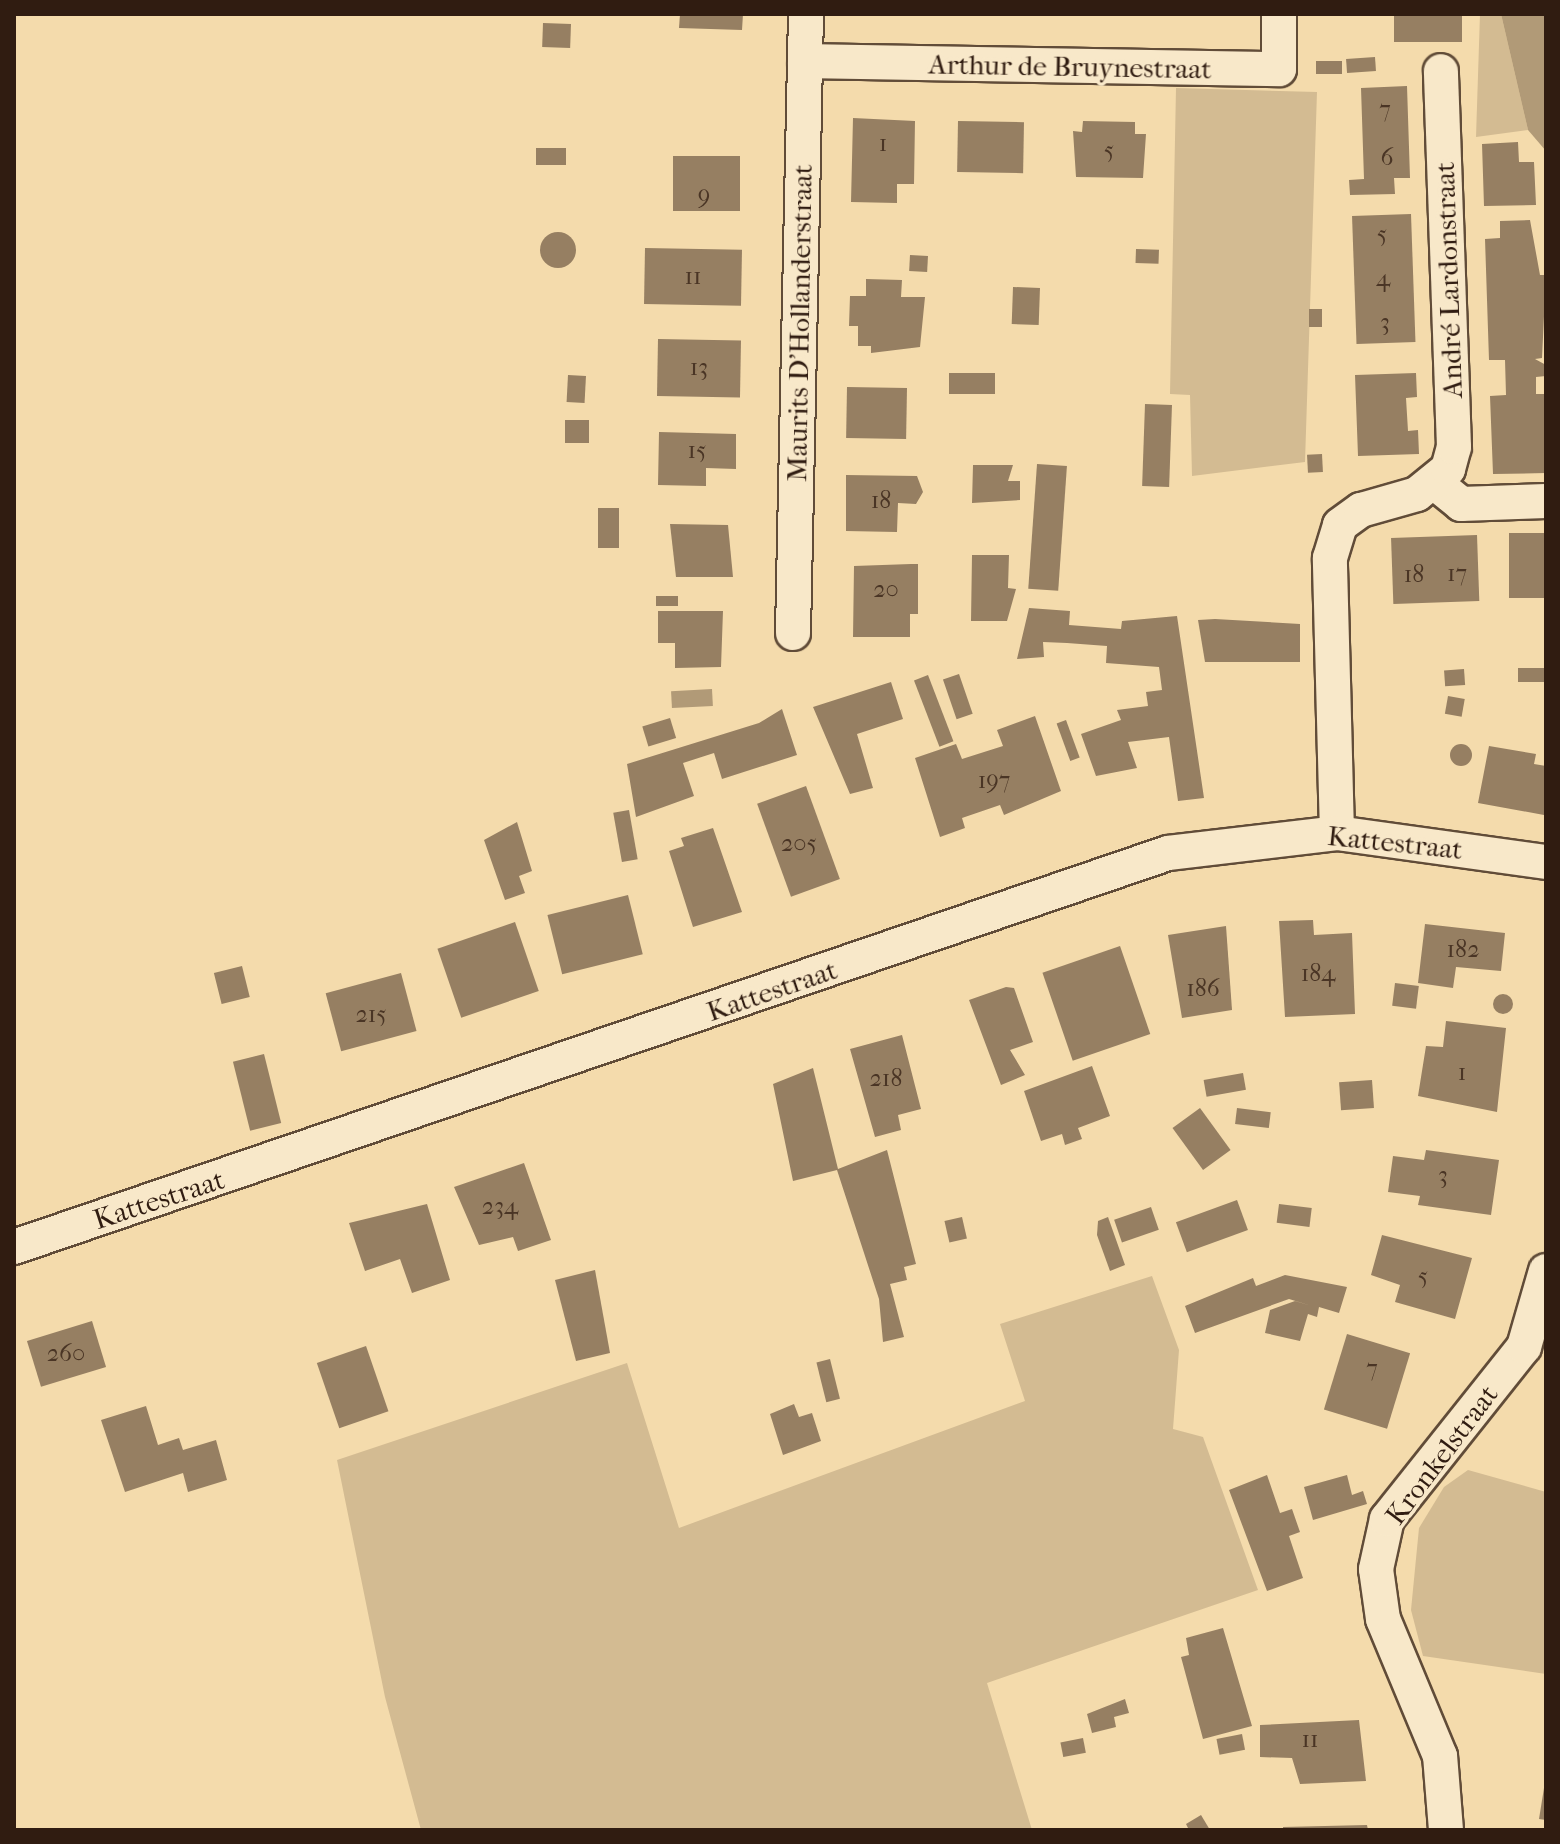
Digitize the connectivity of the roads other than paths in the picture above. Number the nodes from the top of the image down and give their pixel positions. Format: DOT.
graph roads {
  1 [pos="806,14"];
  2 [pos="1279,14"];
  3 [pos="805,61"];
  4 [pos="1441,71"];
  5 [pos="1434,482"];
  6 [pos="1546,501"];
  7 [pos="793,633"];
  8 [pos="1337,833"];
  9 [pos="1546,862"];
  10 [pos="14,1247"];
  11 [pos="1546,1271"];
  12 [pos="1446,1830"];
  1 -- 3 [label="street, Maurits D'Hollanderstraat"];
  2 -- 3 [label="street, Arthur de Bruynestraat"];
  3 -- 7 [label="street, Maurits D'Hollanderstraat"];
  4 -- 5 [label="street, André Lardonstraat"];
  5 -- 6 [label="street"];
  5 -- 8 [label="street"];
  8 -- 9 [label="street, Kattestraat"];
  8 -- 10 [label="street, Kattestraat"];
  11 -- 12 [label="street, Kronkelstraat"];
}
